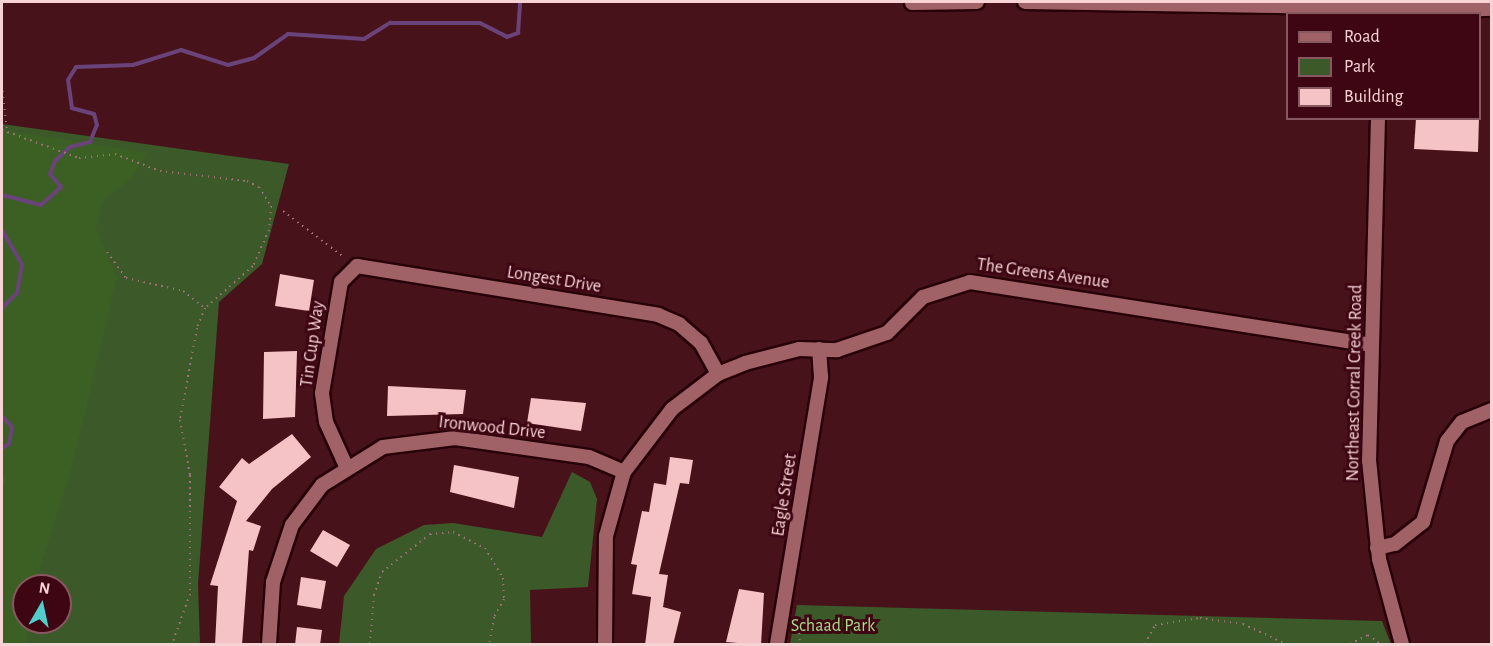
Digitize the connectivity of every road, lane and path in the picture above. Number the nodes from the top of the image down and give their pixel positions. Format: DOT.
graph roads {
  1 [pos="977,2"];
  2 [pos="1025,2"];
  3 [pos="912,3"];
  4 [pos="1466,9"];
  5 [pos="1491,9"];
  6 [pos="1370,10"];
  7 [pos="1451,12"];
  8 [pos="2,85"];
  9 [pos="1378,120"];
  10 [pos="2,130"];
  11 [pos="7,132"];
  12 [pos="283,211"];
  13 [pos="107,252"];
  14 [pos="357,266"];
  15 [pos="206,308"];
  16 [pos="1372,345"];
  17 [pos="819,349"];
  18 [pos="718,374"];
  19 [pos="1491,410"];
  20 [pos="346,466"];
  21 [pos="624,472"];
  22 [pos="1377,548"];
  23 [pos="785,616"];
  24 [pos="172,645"];
  25 [pos="269,645"];
  26 [pos="370,645"];
  27 [pos="489,645"];
  28 [pos="605,645"];
  29 [pos="777,645"];
  30 [pos="800,645"];
  31 [pos="1145,645"];
  32 [pos="1286,645"];
  33 [pos="1350,645"];
  34 [pos="1381,645"];
  35 [pos="1402,645"];
  1 -- 3 [label="street"];
  2 -- 6 [label="street"];
  4 -- 5 [label="street"];
  4 -- 6 [label="street"];
  4 -- 7 [label="street"];
  8 -- 11 [label="path"];
  9 -- 16 [label="street, Northeast Corral Creek Road"];
  10 -- 11 [label="path"];
  11 -- 15 [label="path"];
  12 -- 14 [label="path"];
  13 -- 15 [label="path"];
  14 -- 18 [label="street, Longest Drive"];
  14 -- 20 [label="street, Tin Cup Way"];
  15 -- 24 [label="path"];
  16 -- 17 [label="street, The Greens Avenue"];
  16 -- 22 [label="street, Northeast Corral Creek Road"];
  17 -- 18 [label="street, The Greens Avenue"];
  17 -- 23 [label="street, Eagle Street"];
  18 -- 21 [label="street, The Greens Avenue"];
  19 -- 22 [label="street"];
  20 -- 21 [label="street, Ironwood Drive"];
  20 -- 25 [label="street, Ironwood Drive"];
  21 -- 28 [label="street, The Greens Avenue"];
  22 -- 35 [label="street, Northeast Corral Creek Road"];
  23 -- 29 [label="street, Eagle Street"];
  23 -- 30 [label="path"];
  26 -- 27 [label="path"];
  31 -- 32 [label="path"];
  33 -- 34 [label="path"];
}
